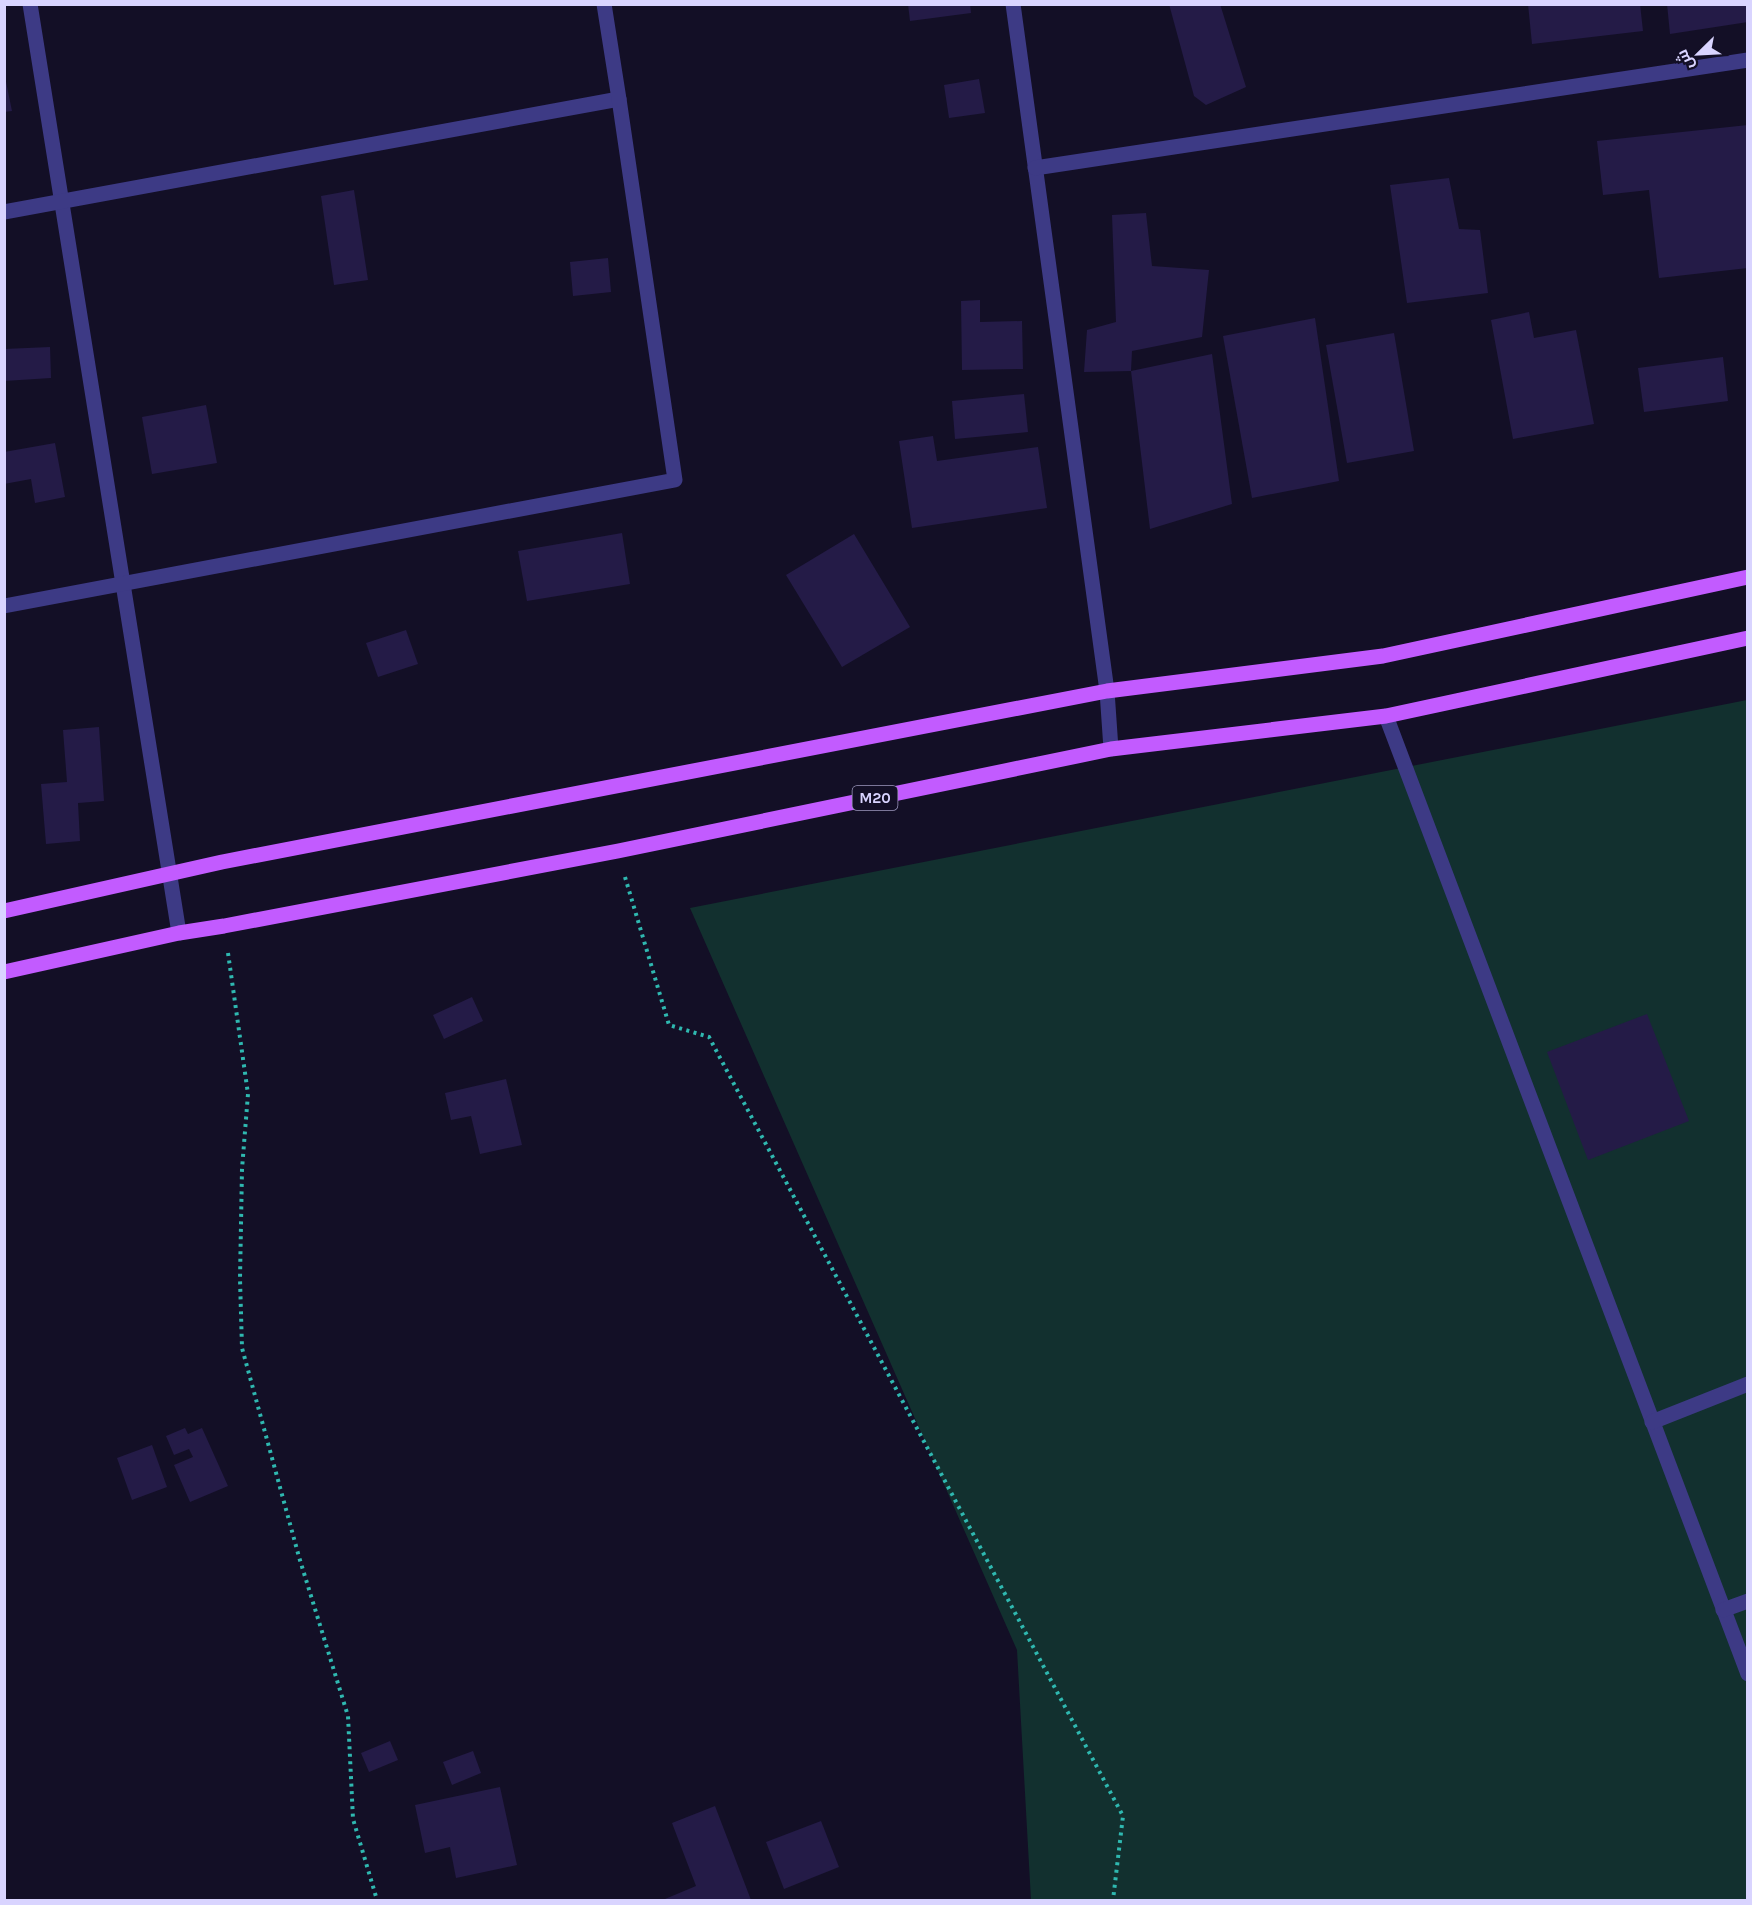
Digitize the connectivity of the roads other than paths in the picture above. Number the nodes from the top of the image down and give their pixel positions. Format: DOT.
graph roads {
  1 [pos="30,4"];
  2 [pos="604,4"];
  3 [pos="1013,4"];
  4 [pos="1748,60"];
  5 [pos="619,99"];
  6 [pos="1035,168"];
  7 [pos="62,201"];
  8 [pos="4,212"];
  9 [pos="1748,577"];
  10 [pos="123,584"];
  11 [pos="4,606"];
  12 [pos="1748,638"];
  13 [pos="1107,691"];
  14 [pos="1386,716"];
  15 [pos="1111,749"];
  16 [pos="169,875"];
  17 [pos="4,911"];
  18 [pos="178,933"];
  19 [pos="4,972"];
  20 [pos="1748,1384"];
  21 [pos="1652,1422"];
  22 [pos="1748,1601"];
  23 [pos="1723,1610"];
  24 [pos="1748,1674"];
  1 -- 7 [label="street"];
  2 -- 5 [label="street"];
  3 -- 6 [label="street"];
  4 -- 6 [label="street"];
  5 -- 7 [label="street"];
  5 -- 10 [label="street"];
  6 -- 13 [label="street"];
  7 -- 8 [label="street"];
  7 -- 10 [label="street"];
  9 -- 13 [label="main road"];
  10 -- 11 [label="street"];
  10 -- 16 [label="street"];
  12 -- 14 [label="main road, M20"];
  13 -- 15 [label="street"];
  13 -- 16 [label="main road"];
  14 -- 15 [label="main road, M20"];
  14 -- 21 [label="street"];
  15 -- 18 [label="main road, M20"];
  16 -- 17 [label="main road"];
  16 -- 18 [label="street"];
  18 -- 19 [label="main road, M20"];
  20 -- 21 [label="street"];
  21 -- 23 [label="street"];
  22 -- 23 [label="street"];
  23 -- 24 [label="street"];
}
